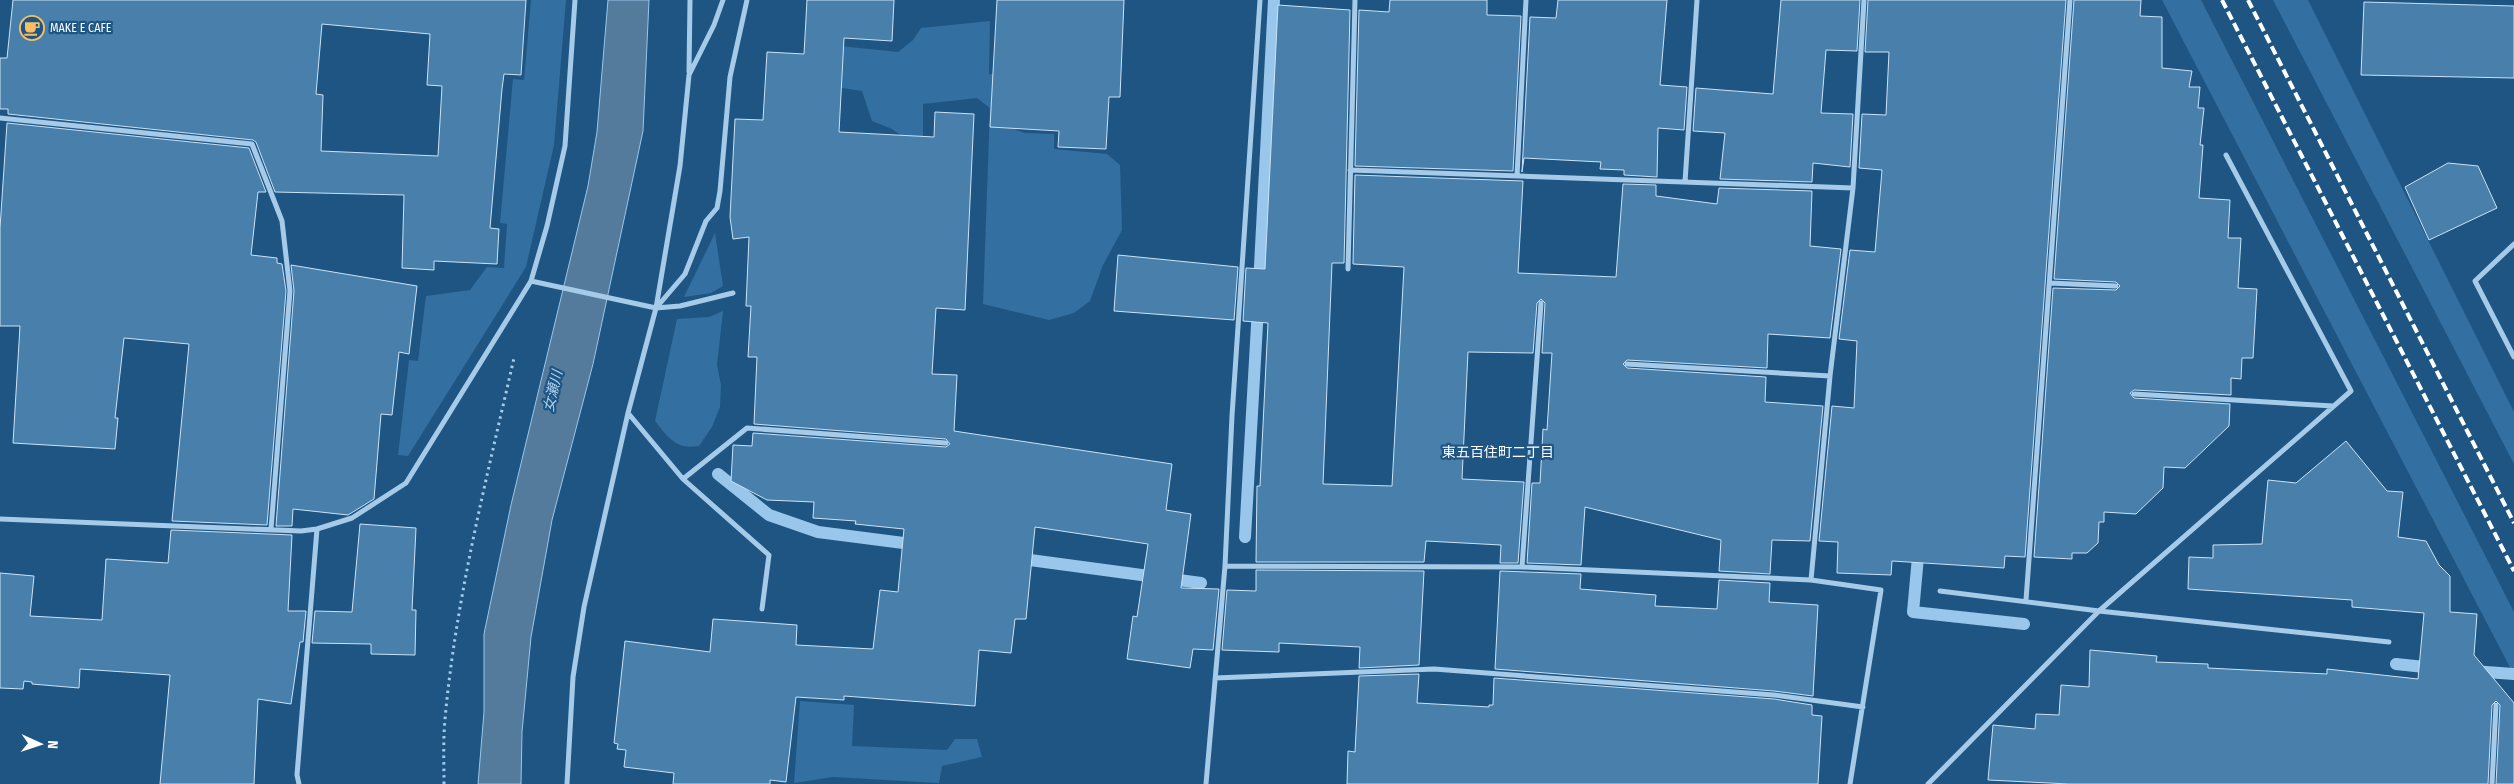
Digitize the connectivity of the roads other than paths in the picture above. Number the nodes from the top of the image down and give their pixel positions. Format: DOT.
graph roads {
  1 [pos="575,0"];
  2 [pos="690,0"];
  3 [pos="723,0"];
  4 [pos="747,0"];
  5 [pos="1260,0"];
  6 [pos="1355,0"];
  7 [pos="1526,0"];
  8 [pos="1697,0"];
  9 [pos="1864,0"];
  10 [pos="2070,0"];
  11 [pos="689,74"];
  12 [pos="0,118"];
  13 [pos="2226,155"];
  14 [pos="1350,170"];
  15 [pos="1517,176"];
  16 [pos="1685,182"];
  17 [pos="1853,188"];
  18 [pos="2514,244"];
  19 [pos="1348,269"];
  20 [pos="531,281"];
  21 [pos="2050,283"];
  22 [pos="2116,286"];
  23 [pos="733,293"];
  24 [pos="1541,304"];
  25 [pos="656,308"];
  26 [pos="2507,342"];
  27 [pos="2514,343"];
  28 [pos="2514,357"];
  29 [pos="1627,364"];
  30 [pos="1830,376"];
  31 [pos="2134,394"];
  32 [pos="2333,406"];
  33 [pos="628,413"];
  34 [pos="946,443"];
  35 [pos="683,479"];
  36 [pos="0,519"];
  37 [pos="271,529"];
  38 [pos="318,529"];
  39 [pos="1225,566"];
  40 [pos="1522,567"];
  41 [pos="1811,580"];
  42 [pos="1940,591"];
  43 [pos="2026,600"];
  44 [pos="762,609"];
  45 [pos="2099,611"];
  46 [pos="2389,642"];
  47 [pos="1215,678"];
  48 [pos="2496,705"];
  49 [pos="1863,707"];
  50 [pos="299,784"];
  51 [pos="567,784"];
  52 [pos="1206,784"];
  53 [pos="1850,784"];
  54 [pos="1928,784"];
  55 [pos="2492,784"];
  1 -- 20 [label="street"];
  2 -- 11 [label="street"];
  3 -- 11 [label="street"];
  4 -- 25 [label="street"];
  5 -- 39 [label="street"];
  6 -- 14 [label="street"];
  7 -- 15 [label="street"];
  8 -- 16 [label="street"];
  9 -- 17 [label="street"];
  10 -- 21 [label="street"];
  11 -- 25 [label="street"];
  12 -- 37 [label="street"];
  13 -- 32 [label="street"];
  14 -- 15 [label="street"];
  14 -- 19 [label="street"];
  15 -- 16 [label="street"];
  16 -- 17 [label="street"];
  17 -- 30 [label="street"];
  18 -- 26 [label="street"];
  20 -- 25 [label="street"];
  20 -- 38 [label="street"];
  21 -- 22 [label="street"];
  21 -- 43 [label="street"];
  23 -- 25 [label="street"];
  24 -- 40 [label="street"];
  25 -- 33 [label="street"];
  26 -- 27 [label="street"];
  26 -- 28 [label="street"];
  29 -- 30 [label="street"];
  30 -- 41 [label="street"];
  31 -- 32 [label="street"];
  32 -- 45 [label="street"];
  33 -- 35 [label="street"];
  33 -- 51 [label="street"];
  34 -- 35 [label="street"];
  35 -- 44 [label="street"];
  36 -- 37 [label="street"];
  37 -- 38 [label="street"];
  38 -- 50 [label="street"];
  39 -- 40 [label="street"];
  39 -- 47 [label="street"];
  40 -- 41 [label="street"];
  41 -- 49 [label="street"];
  42 -- 43 [label="street"];
  43 -- 45 [label="street"];
  45 -- 46 [label="street"];
  45 -- 54 [label="street"];
  47 -- 49 [label="street"];
  47 -- 52 [label="street"];
  48 -- 55 [label="street"];
  49 -- 53 [label="street"];
}
